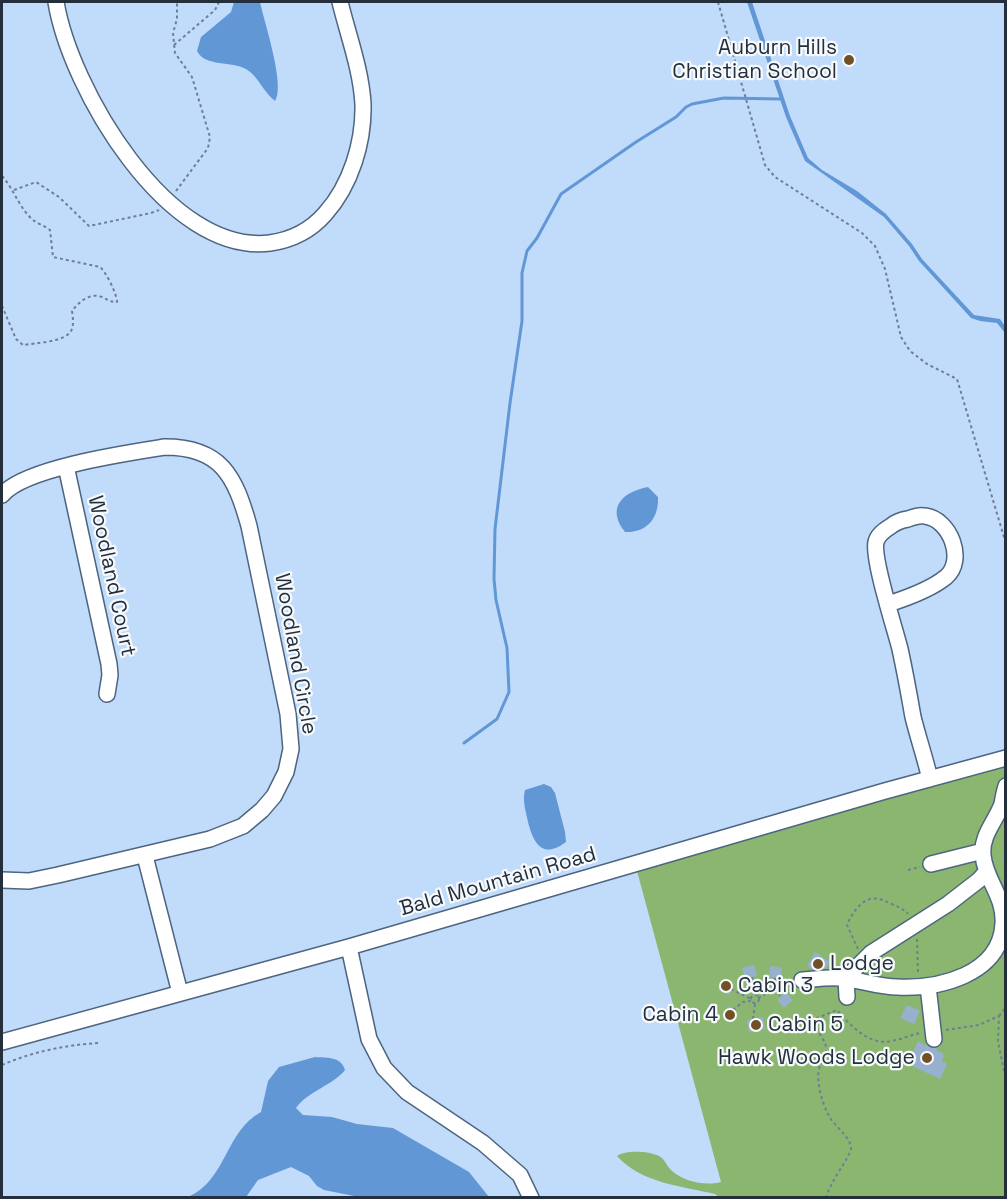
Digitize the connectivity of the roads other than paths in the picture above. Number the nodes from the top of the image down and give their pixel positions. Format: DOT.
graph roads {
  1 [pos="56,2"];
  2 [pos="340,2"];
  3 [pos="66,466"];
  4 [pos="2,495"];
  5 [pos="888,604"];
  6 [pos="107,694"];
  7 [pos="1004,758"];
  8 [pos="930,778"];
  9 [pos="1005,786"];
  10 [pos="1003,803"];
  11 [pos="983,851"];
  12 [pos="145,856"];
  13 [pos="931,864"];
  14 [pos="987,871"];
  15 [pos="2,880"];
  16 [pos="1003,896"];
  17 [pos="349,946"];
  18 [pos="846,978"];
  19 [pos="802,980"];
  20 [pos="928,986"];
  21 [pos="180,993"];
  22 [pos="847,998"];
  23 [pos="934,1035"];
  24 [pos="2,1042"];
  25 [pos="531,1197"];
  1 -- 2 [label="street"];
  3 -- 4 [label="street, Woodland Circle"];
  3 -- 6 [label="street, Woodland Court"];
  3 -- 12 [label="street, Woodland Circle"];
  5 -- 5 [label="street"];
  5 -- 8 [label="street"];
  7 -- 8 [label="street, Bald Mountain Road"];
  7 -- 9 [label="street"];
  8 -- 17 [label="street, Bald Mountain Road"];
  9 -- 10 [label="street"];
  10 -- 11 [label="street"];
  11 -- 13 [label="street"];
  11 -- 14 [label="street"];
  12 -- 15 [label="street, Woodland Circle"];
  12 -- 21 [label="street"];
  14 -- 16 [label="street"];
  14 -- 18 [label="street"];
  16 -- 20 [label="street"];
  17 -- 21 [label="street, Bald Mountain Road"];
  17 -- 25 [label="street"];
  18 -- 19 [label="street"];
  18 -- 20 [label="street"];
  18 -- 22 [label="street"];
  20 -- 23 [label="street"];
  21 -- 24 [label="street, Bald Mountain Road"];
}
